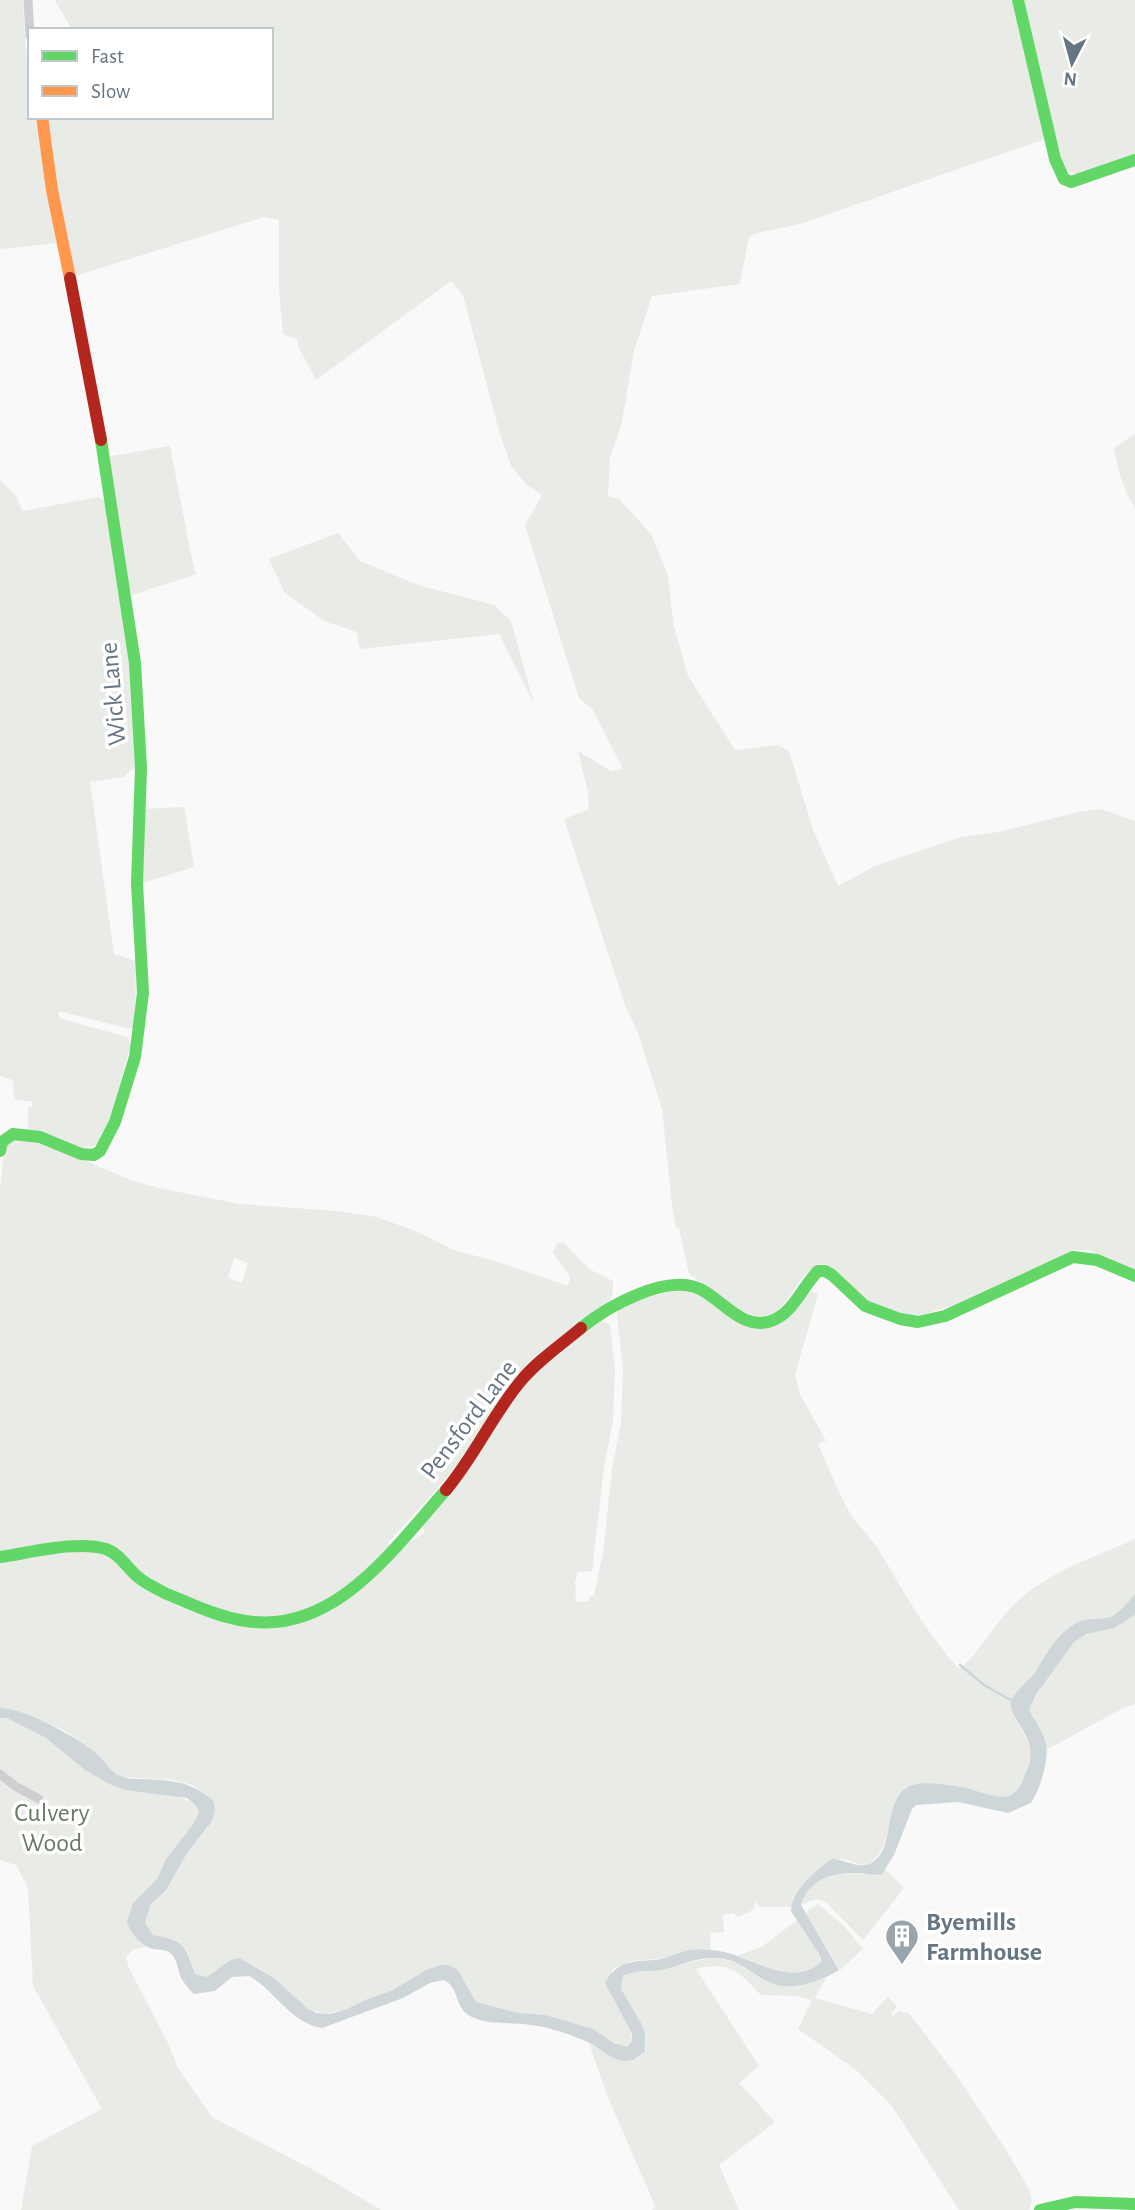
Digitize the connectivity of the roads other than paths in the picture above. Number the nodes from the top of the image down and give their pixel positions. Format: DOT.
graph roads {
  1 [pos="28,0"];
  2 [pos="1018,0"];
  3 [pos="30,28"];
  4 [pos="42,119"];
  5 [pos="1135,160"];
  6 [pos="0,1151"];
  7 [pos="1135,1276"];
  8 [pos="0,1557"];
  9 [pos="0,1773"];
  10 [pos="40,1799"];
  11 [pos="1135,2204"];
  12 [pos="1040,2210"];
  1 -- 3 [label="street"];
  2 -- 5 [label="street"];
  4 -- 6 [label="street, Wick Lane"];
  7 -- 8 [label="street, Pensford Lane"];
  9 -- 10 [label="street"];
  11 -- 12 [label="street"];
}
